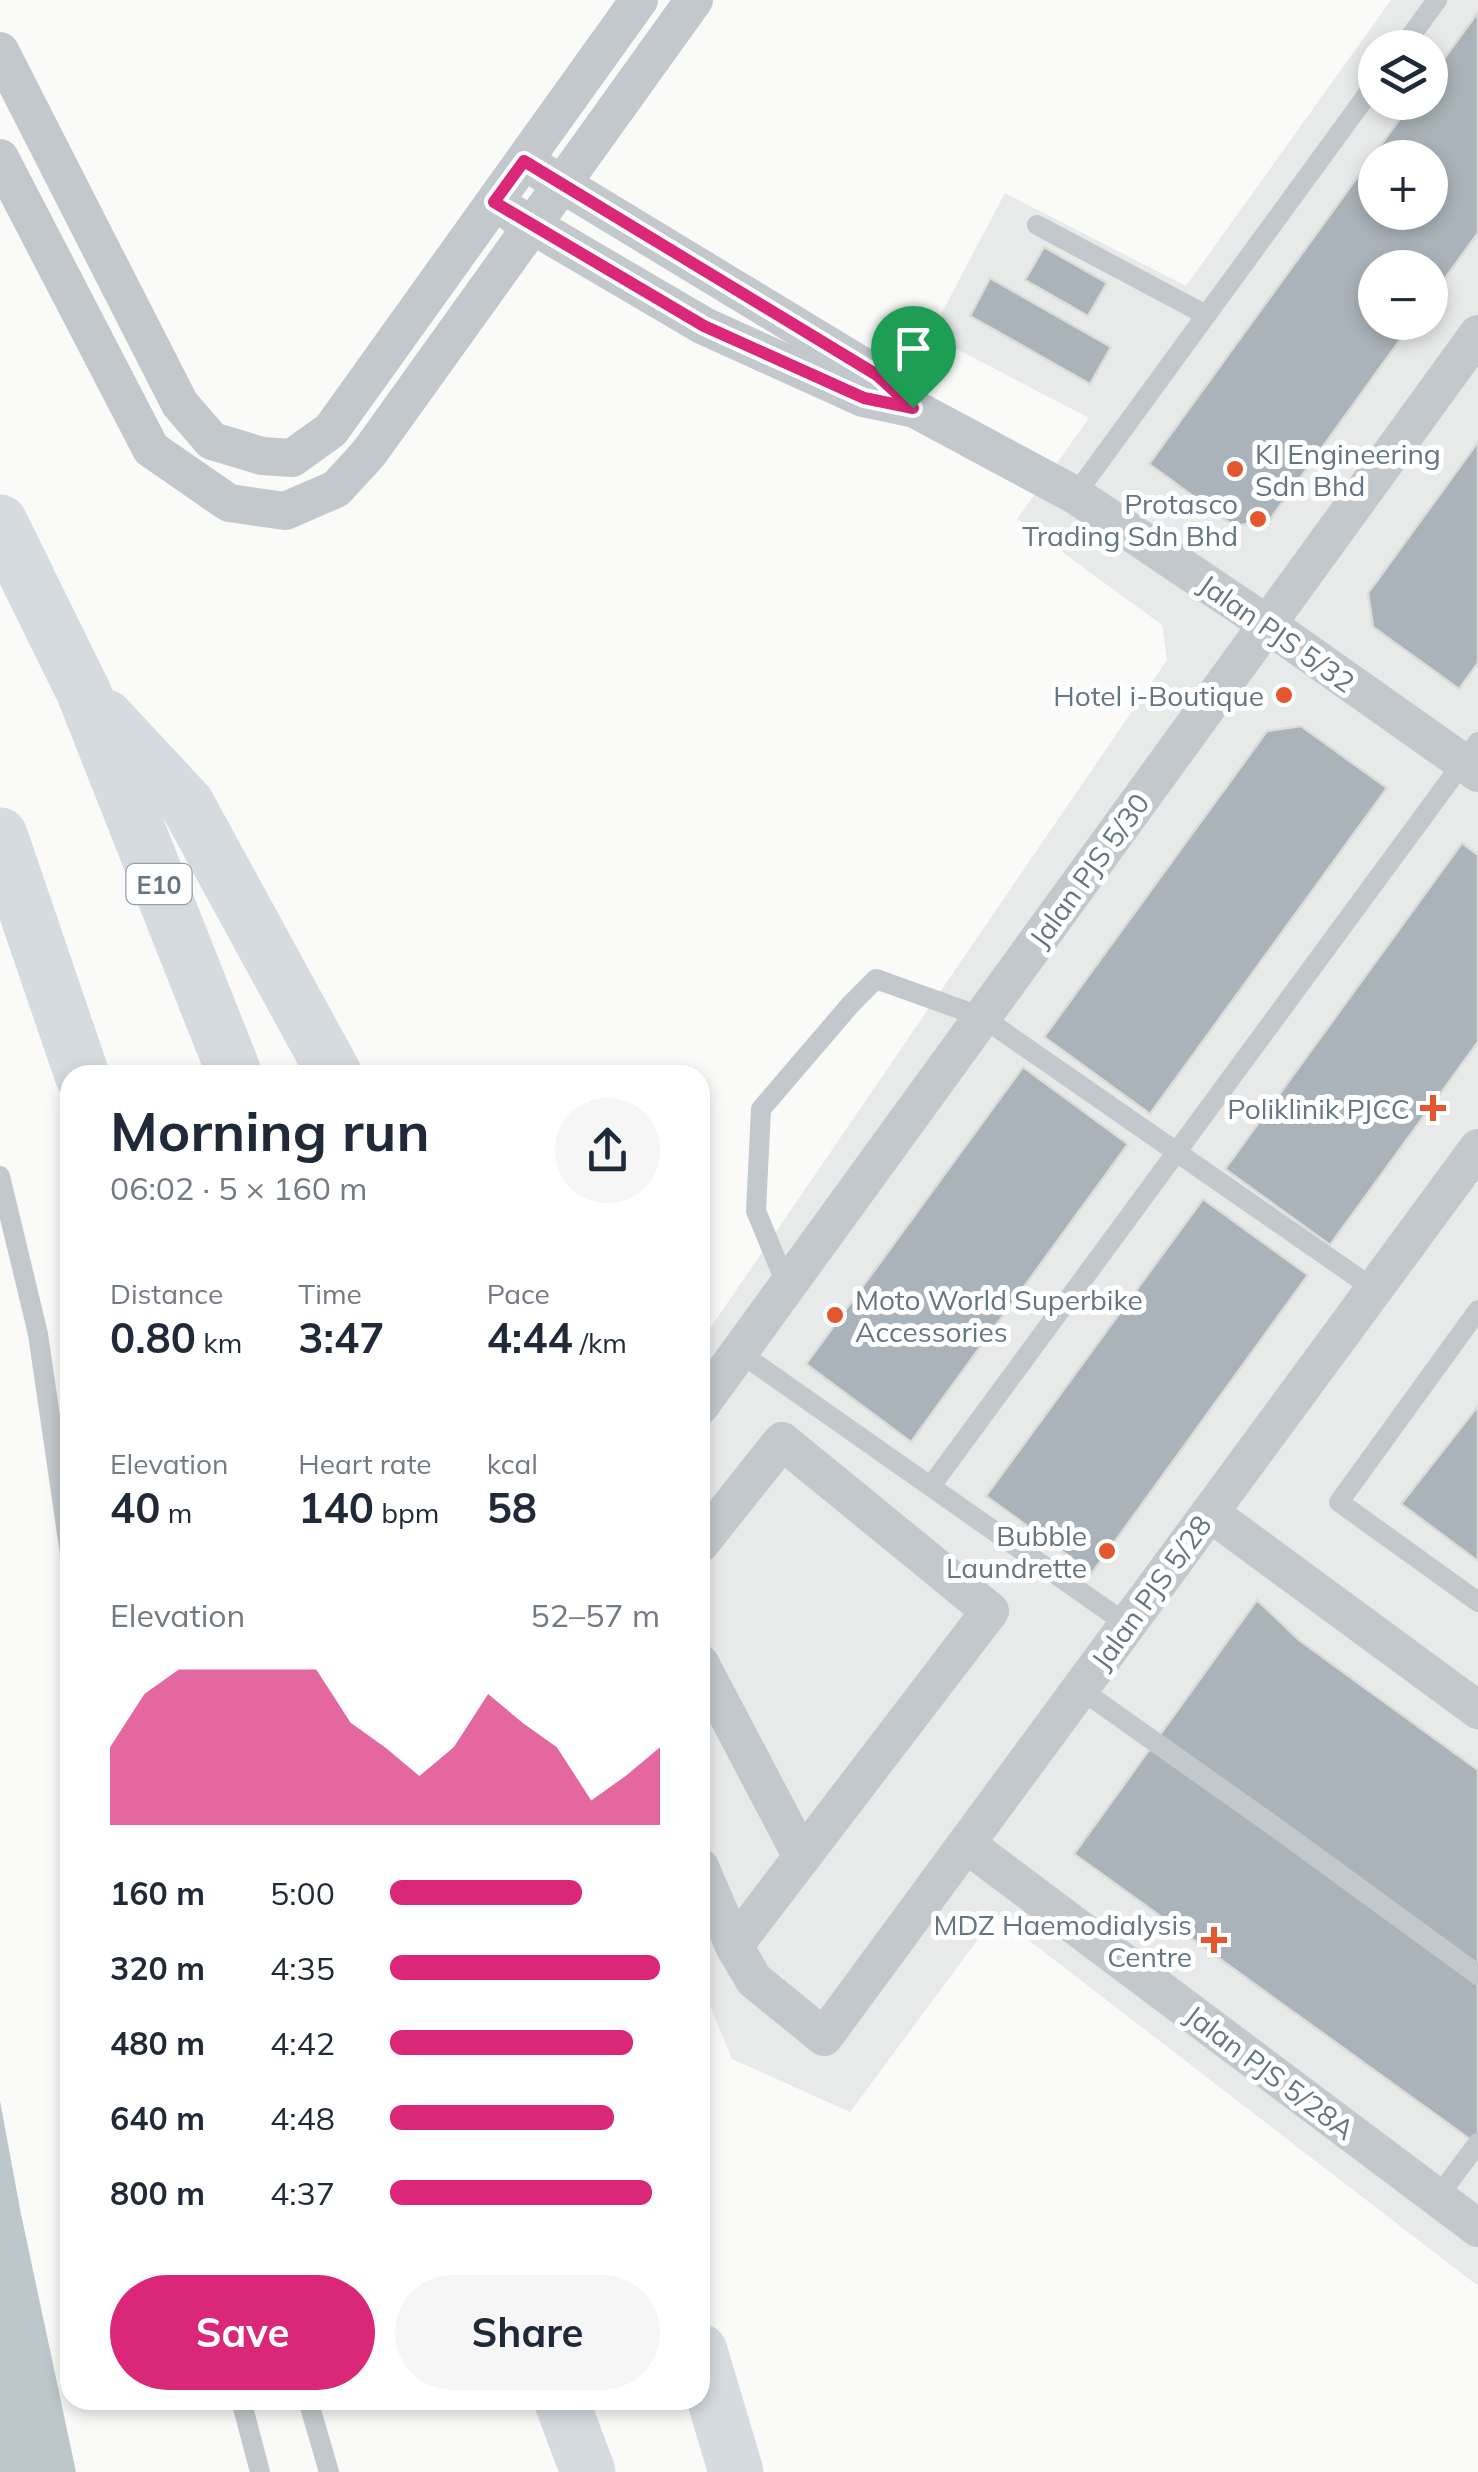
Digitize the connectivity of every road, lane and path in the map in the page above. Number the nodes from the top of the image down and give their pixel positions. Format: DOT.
graph roads {
  1 [pos="639,0"];
  2 [pos="694,0"];
  3 [pos="1437,0"];
  4 [pos="1415,30"];
  5 [pos="0,51"];
  6 [pos="1358,107"];
  7 [pos="0,158"];
  8 [pos="524,161"];
  9 [pos="562,184"];
  10 [pos="494,202"];
  11 [pos="1037,225"];
  12 [pos="532,226"];
  13 [pos="1206,315"];
  14 [pos="1478,334"];
  15 [pos="913,408"];
  16 [pos="1074,495"];
  17 [pos="0,522"];
  18 [pos="1267,624"];
  19 [pos="84,693"];
  20 [pos="1473,759"];
  21 [pos="0,836"];
  22 [pos="982,1017"];
  23 [pos="79,1065"];
  24 [pos="231,1065"];
  25 [pos="331,1065"];
  26 [pos="1478,1148"];
  27 [pos="1178,1151"];
  28 [pos="0,1176"];
  29 [pos="787,1286"];
  30 [pos="1374,1289"];
  31 [pos="1478,1310"];
  32 [pos="739,1352"];
  33 [pos="710,1392"];
  34 [pos="60,1485"];
  35 [pos="931,1486"];
  36 [pos="1210,1513"];
  37 [pos="710,1531"];
  38 [pos="1478,1602"];
  39 [pos="1128,1625"];
  40 [pos="710,1682"];
  41 [pos="1080,1689"];
  42 [pos="1478,1710"];
  43 [pos="966,1844"];
  44 [pos="802,1857"];
  45 [pos="710,1890"];
  46 [pos="734,1946"];
  47 [pos="1478,1976"];
  48 [pos="1478,2143"];
  49 [pos="1438,2198"];
  50 [pos="1478,2228"];
  51 [pos="710,2384"];
  52 [pos="244,2410"];
  53 [pos="311,2410"];
  54 [pos="565,2410"];
  55 [pos="260,2472"];
  56 [pos="330,2472"];
  57 [pos="588,2472"];
  58 [pos="736,2472"];
  1 -- 8 [label="street"];
  2 -- 9 [label="street"];
  3 -- 4 [label="lane"];
  5 -- 10 [label="street"];
  6 -- 13 [label="lane"];
  7 -- 12 [label="street"];
  8 -- 9 [label="street"];
  8 -- 10 [label="street"];
  9 -- 12 [label="street"];
  9 -- 15 [label="street"];
  10 -- 12 [label="street"];
  11 -- 13 [label="lane"];
  12 -- 15 [label="street"];
  13 -- 16 [label="lane"];
  14 -- 18 [label="street, Jalan PJS 5/30"];
  15 -- 16 [label="street, Jalan PJS 5/32"];
  16 -- 18 [label="street, Jalan PJS 5/32"];
  17 -- 19 [label="highway, E10"];
  18 -- 20 [label="street, Jalan PJS 5/32"];
  18 -- 22 [label="street, Jalan PJS 5/30"];
  19 -- 24 [label="highway, E10"];
  19 -- 25 [label="highway"];
  20 -- 27 [label="lane"];
  21 -- 23 [label="highway"];
  22 -- 27 [label="lane"];
  22 -- 29 [label="street, Jalan PJS 5/30"];
  22 -- 29 [label="lane"];
  26 -- 30 [label="street, Jalan PJS 5/28"];
  27 -- 30 [label="lane"];
  27 -- 35 [label="lane"];
  28 -- 34 [label="lane"];
  29 -- 32 [label="street, Jalan PJS 5/30"];
  30 -- 36 [label="street, Jalan PJS 5/28"];
  31 -- 38 [label="lane"];
  32 -- 33 [label="street, Jalan PJS 5/30"];
  32 -- 35 [label="lane"];
  35 -- 39 [label="lane"];
  36 -- 39 [label="street, Jalan PJS 5/28"];
  36 -- 42 [label="street"];
  37 -- 44 [label="street"];
  39 -- 41 [label="street, Jalan PJS 5/28"];
  40 -- 44 [label="street"];
  41 -- 43 [label="street, Jalan PJS 5/28"];
  41 -- 47 [label="lane"];
  43 -- 46 [label="street, Jalan PJS 5/28"];
  43 -- 49 [label="street, Jalan PJS 5/28A"];
  44 -- 46 [label="street"];
  45 -- 46 [label="street"];
  48 -- 49 [label="lane"];
  49 -- 50 [label="street, Jalan PJS 5/28A"];
  51 -- 58 [label="highway"];
  52 -- 55 [label="lane"];
  53 -- 56 [label="lane"];
  54 -- 57 [label="highway"];
}
